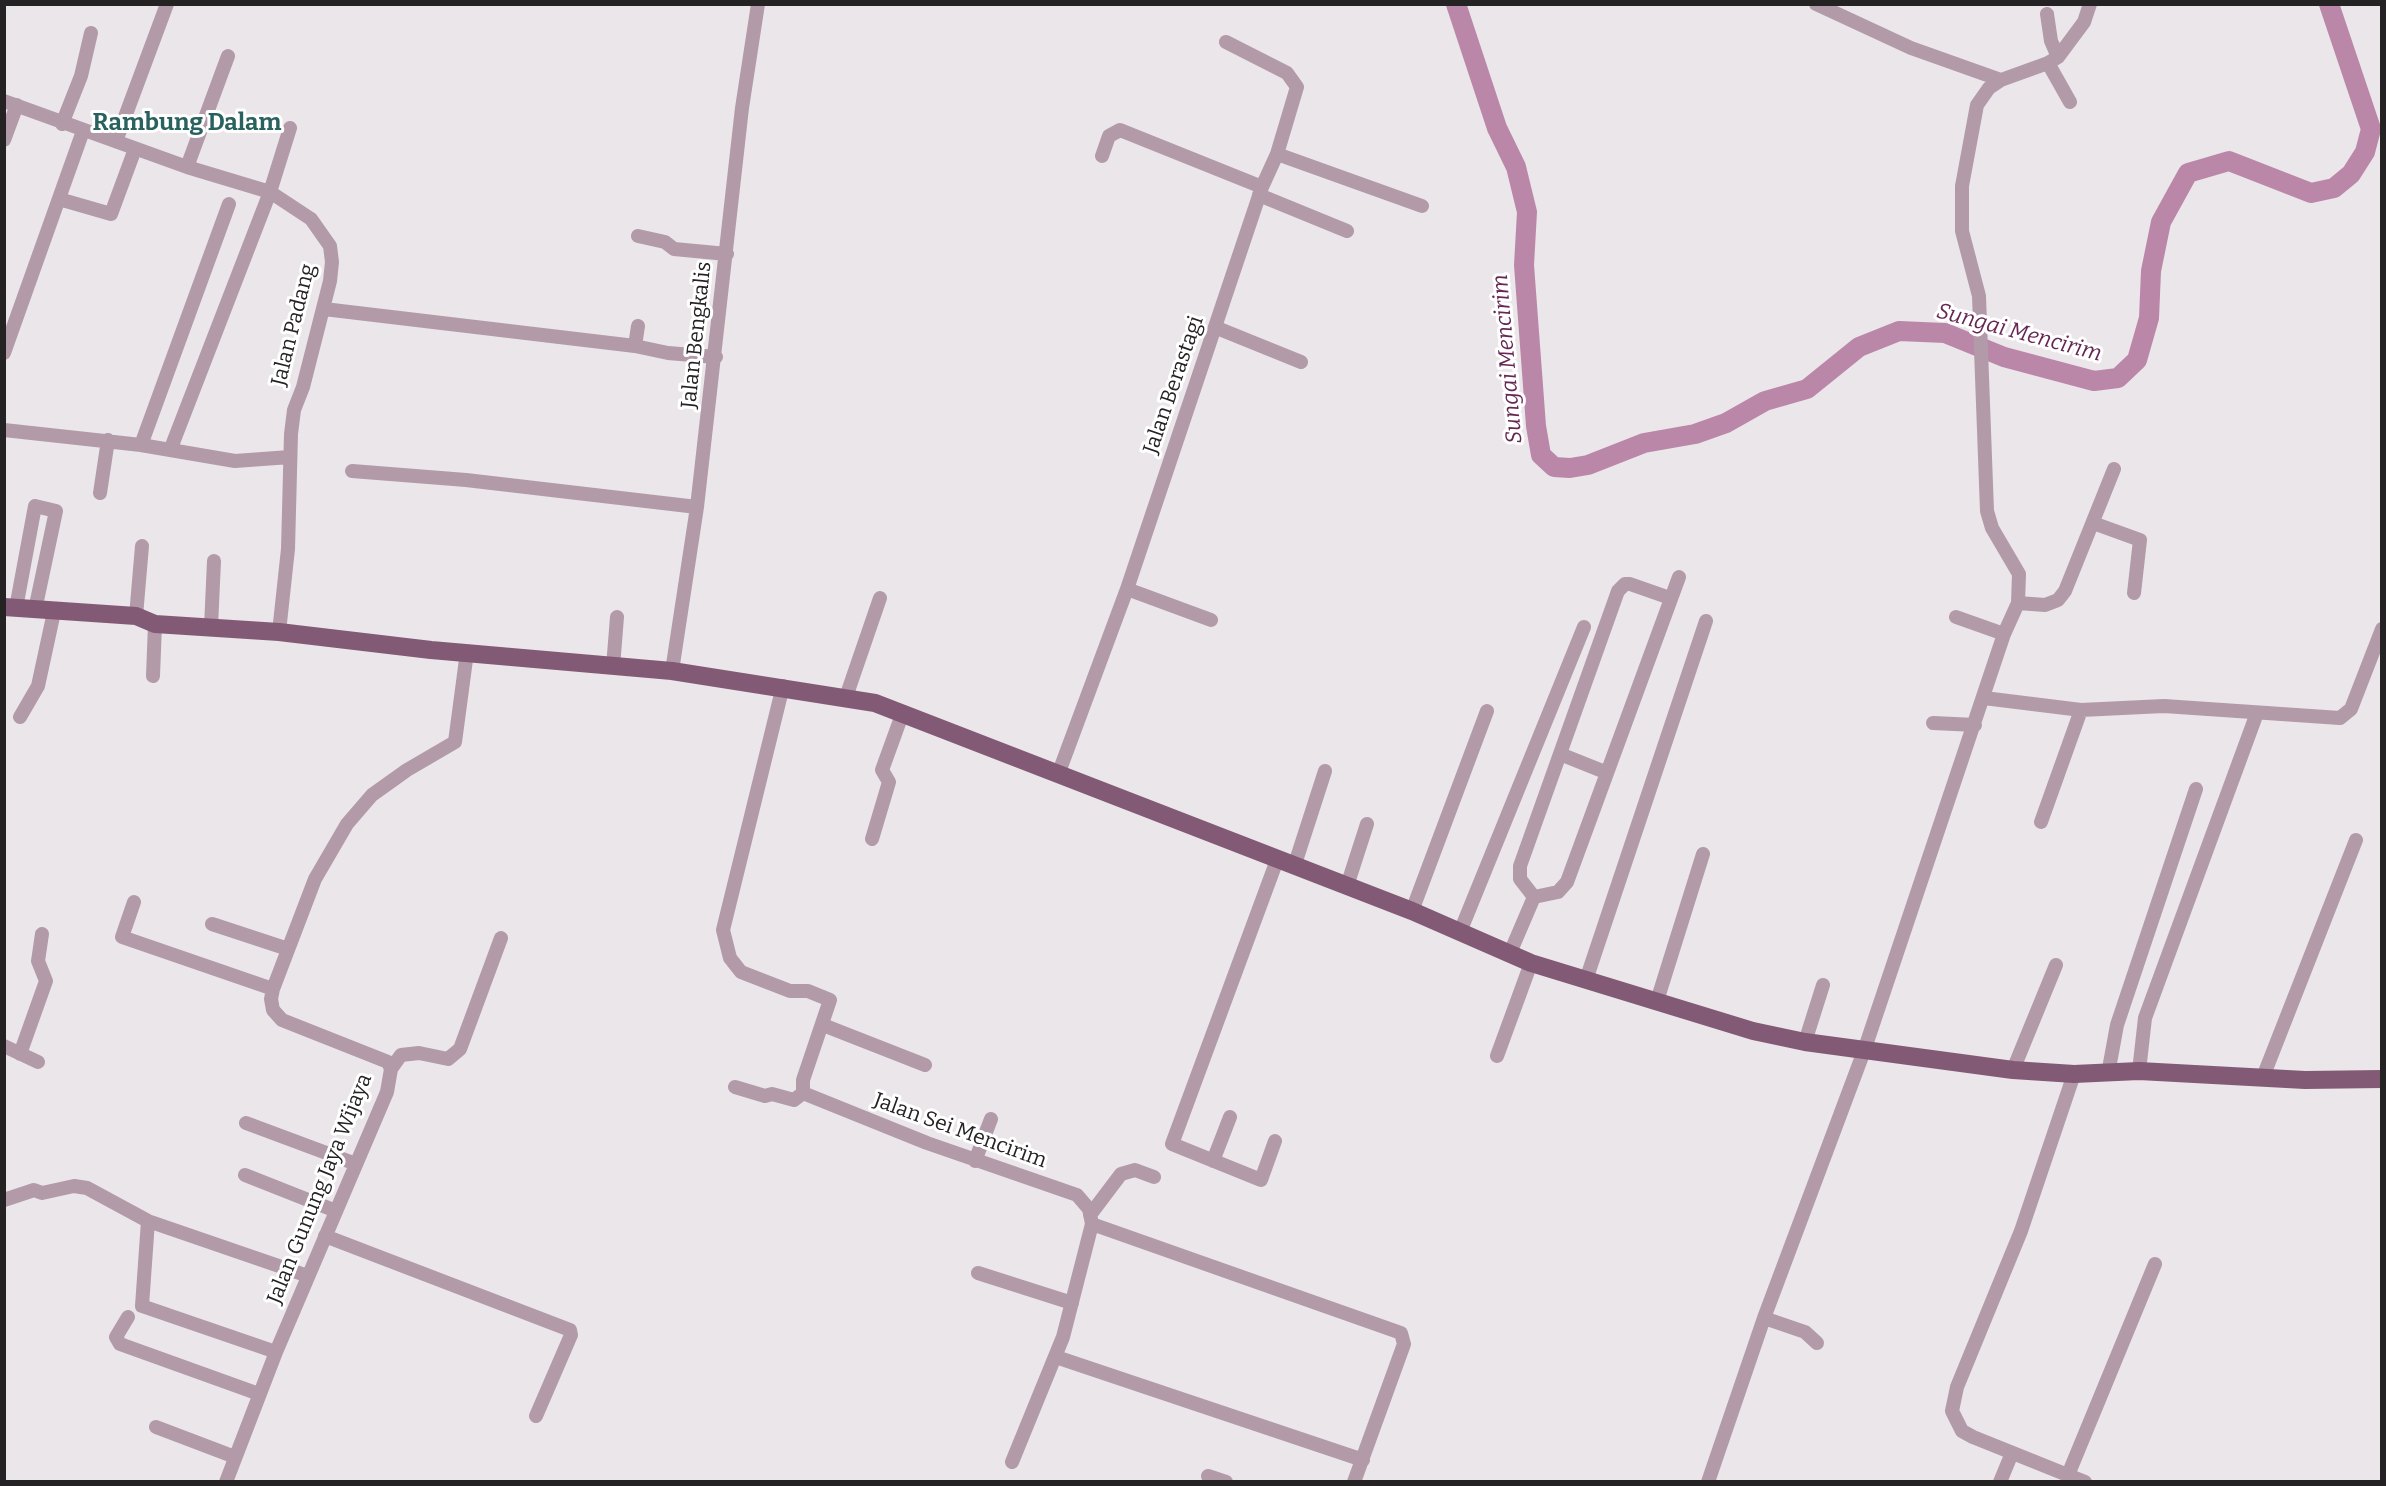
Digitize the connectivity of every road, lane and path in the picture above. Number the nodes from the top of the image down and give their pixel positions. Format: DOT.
graph roads {
  1 [pos="167,4"];
  2 [pos="758,4"];
  3 [pos="1816,4"];
  4 [pos="2090,4"];
  5 [pos="2047,14"];
  6 [pos="91,33"];
  7 [pos="1226,42"];
  8 [pos="228,56"];
  9 [pos="2053,60"];
  10 [pos="2001,80"];
  11 [pos="2070,102"];
  12 [pos="11,103"];
  13 [pos="62,124"];
  14 [pos="291,128"];
  15 [pos="83,131"];
  16 [pos="4,140"];
  17 [pos="116,141"];
  18 [pos="135,149"];
  19 [pos="1277,154"];
  20 [pos="1102,156"];
  21 [pos="188,167"];
  22 [pos="1261,191"];
  23 [pos="270,192"];
  24 [pos="59,199"];
  25 [pos="229,204"];
  26 [pos="1422,206"];
  27 [pos="1347,231"];
  28 [pos="638,236"];
  29 [pos="727,254"];
  30 [pos="324,309"];
  31 [pos="638,326"];
  32 [pos="1217,328"];
  33 [pos="635,346"];
  34 [pos="4,353"];
  35 [pos="716,357"];
  36 [pos="1301,362"];
  37 [pos="4,430"];
  38 [pos="108,440"];
  39 [pos="141,445"];
  40 [pos="171,448"];
  41 [pos="290,457"];
  42 [pos="2114,470"];
  43 [pos="352,471"];
  44 [pos="100,493"];
  45 [pos="697,507"];
  46 [pos="2093,523"];
  47 [pos="142,546"];
  48 [pos="214,561"];
  49 [pos="1679,577"];
  50 [pos="1127,589"];
  51 [pos="2134,593"];
  52 [pos="880,598"];
  53 [pos="1670,598"];
  54 [pos="2018,603"];
  55 [pos="10,607"];
  56 [pos="35,610"];
  57 [pos="54,612"];
  58 [pos="136,616"];
  59 [pos="617,616"];
  60 [pos="1956,617"];
  61 [pos="1211,620"];
  62 [pos="1706,621"];
  63 [pos="155,624"];
  64 [pos="211,627"];
  65 [pos="1584,627"];
  66 [pos="2382,629"];
  67 [pos="279,632"];
  68 [pos="2004,634"];
  69 [pos="467,652"];
  70 [pos="613,667"];
  71 [pos="672,670"];
  72 [pos="153,676"];
  73 [pos="783,687"];
  74 [pos="846,697"];
  75 [pos="1984,698"];
  76 [pos="2081,710"];
  77 [pos="1487,711"];
  78 [pos="903,712"];
  79 [pos="2257,713"];
  80 [pos="20,717"];
  81 [pos="1933,723"];
  82 [pos="1975,725"];
  83 [pos="1560,754"];
  84 [pos="1325,771"];
  85 [pos="1059,772"];
  86 [pos="1605,772"];
  87 [pos="2196,789"];
  88 [pos="2041,822"];
  89 [pos="1367,824"];
  90 [pos="872,839"];
  91 [pos="2356,840"];
  92 [pos="1703,854"];
  93 [pos="1277,860"];
  94 [pos="1294,867"];
  95 [pos="1347,886"];
  96 [pos="1534,897"];
  97 [pos="134,902"];
  98 [pos="1412,911"];
  99 [pos="212,924"];
  100 [pos="1460,932"];
  101 [pos="42,934"];
  102 [pos="501,938"];
  103 [pos="288,949"];
  104 [pos="1510,953"];
  105 [pos="1531,963"];
  106 [pos="2056,965"];
  107 [pos="1586,980"];
  108 [pos="1823,985"];
  109 [pos="273,989"];
  110 [pos="1657,1001"];
  111 [pos="823,1025"];
  112 [pos="1805,1042"];
  113 [pos="4,1046"];
  114 [pos="1864,1051"];
  115 [pos="20,1054"];
  116 [pos="1497,1056"];
  117 [pos="38,1062"];
  118 [pos="926,1065"];
  119 [pos="391,1068"];
  120 [pos="2013,1070"];
  121 [pos="2139,1071"];
  122 [pos="2074,1074"];
  123 [pos="2108,1074"];
  124 [pos="2263,1077"];
  125 [pos="2382,1079"];
  126 [pos="735,1087"];
  127 [pos="803,1094"];
  128 [pos="1230,1118"];
  129 [pos="991,1119"];
  130 [pos="246,1123"];
  131 [pos="1275,1141"];
  132 [pos="975,1161"];
  133 [pos="1214,1161"];
  134 [pos="356,1164"];
  135 [pos="245,1175"];
  136 [pos="1154,1177"];
  137 [pos="4,1200"];
  138 [pos="336,1211"];
  139 [pos="1091,1220"];
  140 [pos="148,1221"];
  141 [pos="325,1236"];
  142 [pos="2155,1264"];
  143 [pos="978,1273"];
  144 [pos="308,1276"];
  145 [pos="1072,1303"];
  146 [pos="128,1317"];
  147 [pos="1764,1318"];
  148 [pos="1817,1343"];
  149 [pos="276,1352"];
  150 [pos="1056,1357"];
  151 [pos="260,1394"];
  152 [pos="536,1416"];
  153 [pos="156,1427"];
  154 [pos="2012,1453"];
  155 [pos="235,1457"];
  156 [pos="1363,1460"];
  157 [pos="1012,1462"];
  158 [pos="2068,1475"];
  159 [pos="1208,1476"];
  160 [pos="226,1482"];
  161 [pos="1226,1482"];
  162 [pos="1354,1482"];
  163 [pos="1708,1482"];
  164 [pos="2000,1482"];
  165 [pos="2085,1482"];
  1 -- 17 [label="street"];
  2 -- 29 [label="street, Jalan Bengkalis"];
  3 -- 10 [label="street"];
  4 -- 9 [label="street"];
  5 -- 9 [label="street"];
  6 -- 13 [label="street"];
  7 -- 19 [label="street, Jalan Berastagi"];
  8 -- 21 [label="street"];
  9 -- 10 [label="street"];
  9 -- 11 [label="street"];
  10 -- 54 [label="street"];
  12 -- 13 [label="street, Jalan Padang"];
  12 -- 16 [label="street"];
  13 -- 15 [label="street, Jalan Padang"];
  14 -- 23 [label="street"];
  15 -- 17 [label="street, Jalan Padang"];
  15 -- 24 [label="street"];
  17 -- 18 [label="street, Jalan Padang"];
  18 -- 21 [label="street, Jalan Padang"];
  18 -- 24 [label="street"];
  19 -- 22 [label="street, Jalan Berastagi"];
  19 -- 26 [label="street"];
  20 -- 22 [label="street"];
  21 -- 23 [label="street, Jalan Padang"];
  22 -- 27 [label="street"];
  22 -- 32 [label="street, Jalan Berastagi"];
  23 -- 30 [label="street, Jalan Padang"];
  23 -- 40 [label="street"];
  24 -- 34 [label="street"];
  25 -- 39 [label="street"];
  28 -- 29 [label="street"];
  29 -- 35 [label="street, Jalan Bengkalis"];
  30 -- 33 [label="street"];
  30 -- 41 [label="street, Jalan Padang"];
  31 -- 33 [label="street"];
  32 -- 36 [label="street"];
  32 -- 50 [label="street, Jalan Berastagi"];
  33 -- 35 [label="street"];
  35 -- 45 [label="street, Jalan Bengkalis"];
  37 -- 38 [label="street"];
  38 -- 39 [label="street"];
  38 -- 44 [label="street"];
  39 -- 40 [label="street"];
  40 -- 41 [label="street"];
  41 -- 67 [label="street, Jalan Padang"];
  42 -- 46 [label="street"];
  43 -- 45 [label="street"];
  45 -- 71 [label="street, Jalan Bengkalis"];
  46 -- 51 [label="street"];
  46 -- 54 [label="street"];
  47 -- 58 [label="street"];
  48 -- 64 [label="street"];
  49 -- 53 [label="street"];
  50 -- 61 [label="street"];
  50 -- 85 [label="street, Jalan Berastagi"];
  52 -- 74 [label="street"];
  53 -- 83 [label="street"];
  53 -- 86 [label="street"];
  54 -- 68 [label="street"];
  55 -- 56 [label="main road"];
  55 -- 56 [label="street"];
  56 -- 57 [label="main road"];
  57 -- 58 [label="main road"];
  57 -- 80 [label="street"];
  58 -- 63 [label="main road"];
  59 -- 70 [label="street"];
  60 -- 68 [label="street"];
  62 -- 107 [label="street"];
  63 -- 64 [label="main road"];
  63 -- 72 [label="street"];
  64 -- 67 [label="main road"];
  65 -- 100 [label="street"];
  66 -- 79 [label="street"];
  67 -- 69 [label="main road"];
  68 -- 75 [label="street"];
  69 -- 70 [label="main road"];
  69 -- 103 [label="street"];
  70 -- 71 [label="main road"];
  71 -- 73 [label="main road"];
  73 -- 74 [label="main road"];
  73 -- 111 [label="street"];
  74 -- 78 [label="main road"];
  75 -- 76 [label="street"];
  75 -- 82 [label="street"];
  76 -- 79 [label="street"];
  76 -- 88 [label="street"];
  77 -- 98 [label="street"];
  78 -- 85 [label="main road"];
  78 -- 90 [label="street"];
  79 -- 121 [label="street"];
  81 -- 82 [label="street"];
  82 -- 114 [label="street"];
  83 -- 86 [label="street"];
  83 -- 96 [label="street"];
  84 -- 94 [label="street"];
  85 -- 93 [label="main road"];
  86 -- 96 [label="street"];
  87 -- 123 [label="street"];
  89 -- 95 [label="street"];
  91 -- 124 [label="street"];
  92 -- 110 [label="street"];
  93 -- 94 [label="main road"];
  93 -- 133 [label="street"];
  94 -- 95 [label="main road"];
  95 -- 98 [label="main road"];
  96 -- 104 [label="street"];
  97 -- 109 [label="street"];
  98 -- 100 [label="main road"];
  99 -- 103 [label="street"];
  100 -- 104 [label="main road"];
  101 -- 115 [label="street"];
  102 -- 119 [label="street"];
  103 -- 109 [label="street"];
  104 -- 105 [label="main road"];
  105 -- 107 [label="main road"];
  105 -- 116 [label="street"];
  106 -- 120 [label="street"];
  107 -- 110 [label="main road"];
  108 -- 112 [label="street"];
  109 -- 119 [label="street, Jalan Gunung Jaya Wijaya"];
  110 -- 112 [label="main road"];
  111 -- 118 [label="street"];
  111 -- 127 [label="street"];
  112 -- 114 [label="main road"];
  113 -- 115 [label="street"];
  114 -- 120 [label="main road"];
  114 -- 147 [label="street"];
  115 -- 117 [label="street"];
  119 -- 134 [label="street, Jalan Gunung Jaya Wijaya"];
  120 -- 122 [label="main road"];
  121 -- 123 [label="main road"];
  121 -- 124 [label="main road"];
  122 -- 123 [label="main road"];
  122 -- 154 [label="street"];
  124 -- 125 [label="main road"];
  126 -- 127 [label="street"];
  127 -- 132 [label="street, Jalan Sei Mencirim"];
  128 -- 133 [label="street"];
  129 -- 132 [label="street"];
  130 -- 134 [label="street"];
  131 -- 133 [label="street"];
  132 -- 139 [label="street, Jalan Sei Mencirim"];
  134 -- 138 [label="street, Jalan Gunung Jaya Wijaya"];
  135 -- 138 [label="street"];
  136 -- 139 [label="street"];
  137 -- 140 [label="street"];
  138 -- 141 [label="street, Jalan Gunung Jaya Wijaya"];
  139 -- 145 [label="street"];
  139 -- 156 [label="street, Jalan Sei Mencirim"];
  140 -- 144 [label="street"];
  140 -- 149 [label="street"];
  141 -- 144 [label="street, Jalan Gunung Jaya Wijaya"];
  141 -- 152 [label="street"];
  142 -- 158 [label="street"];
  143 -- 145 [label="street"];
  144 -- 149 [label="street, Jalan Gunung Jaya Wijaya"];
  145 -- 150 [label="street"];
  146 -- 151 [label="street"];
  147 -- 148 [label="street"];
  147 -- 163 [label="street"];
  149 -- 151 [label="street, Jalan Gunung Jaya Wijaya"];
  150 -- 156 [label="street"];
  150 -- 157 [label="street"];
  151 -- 155 [label="street, Jalan Gunung Jaya Wijaya"];
  153 -- 155 [label="street"];
  154 -- 158 [label="street"];
  154 -- 164 [label="street"];
  155 -- 160 [label="street, Jalan Gunung Jaya Wijaya"];
  156 -- 162 [label="street, Jalan Sei Mencirim"];
  158 -- 165 [label="street"];
  159 -- 161 [label="street"];
}
